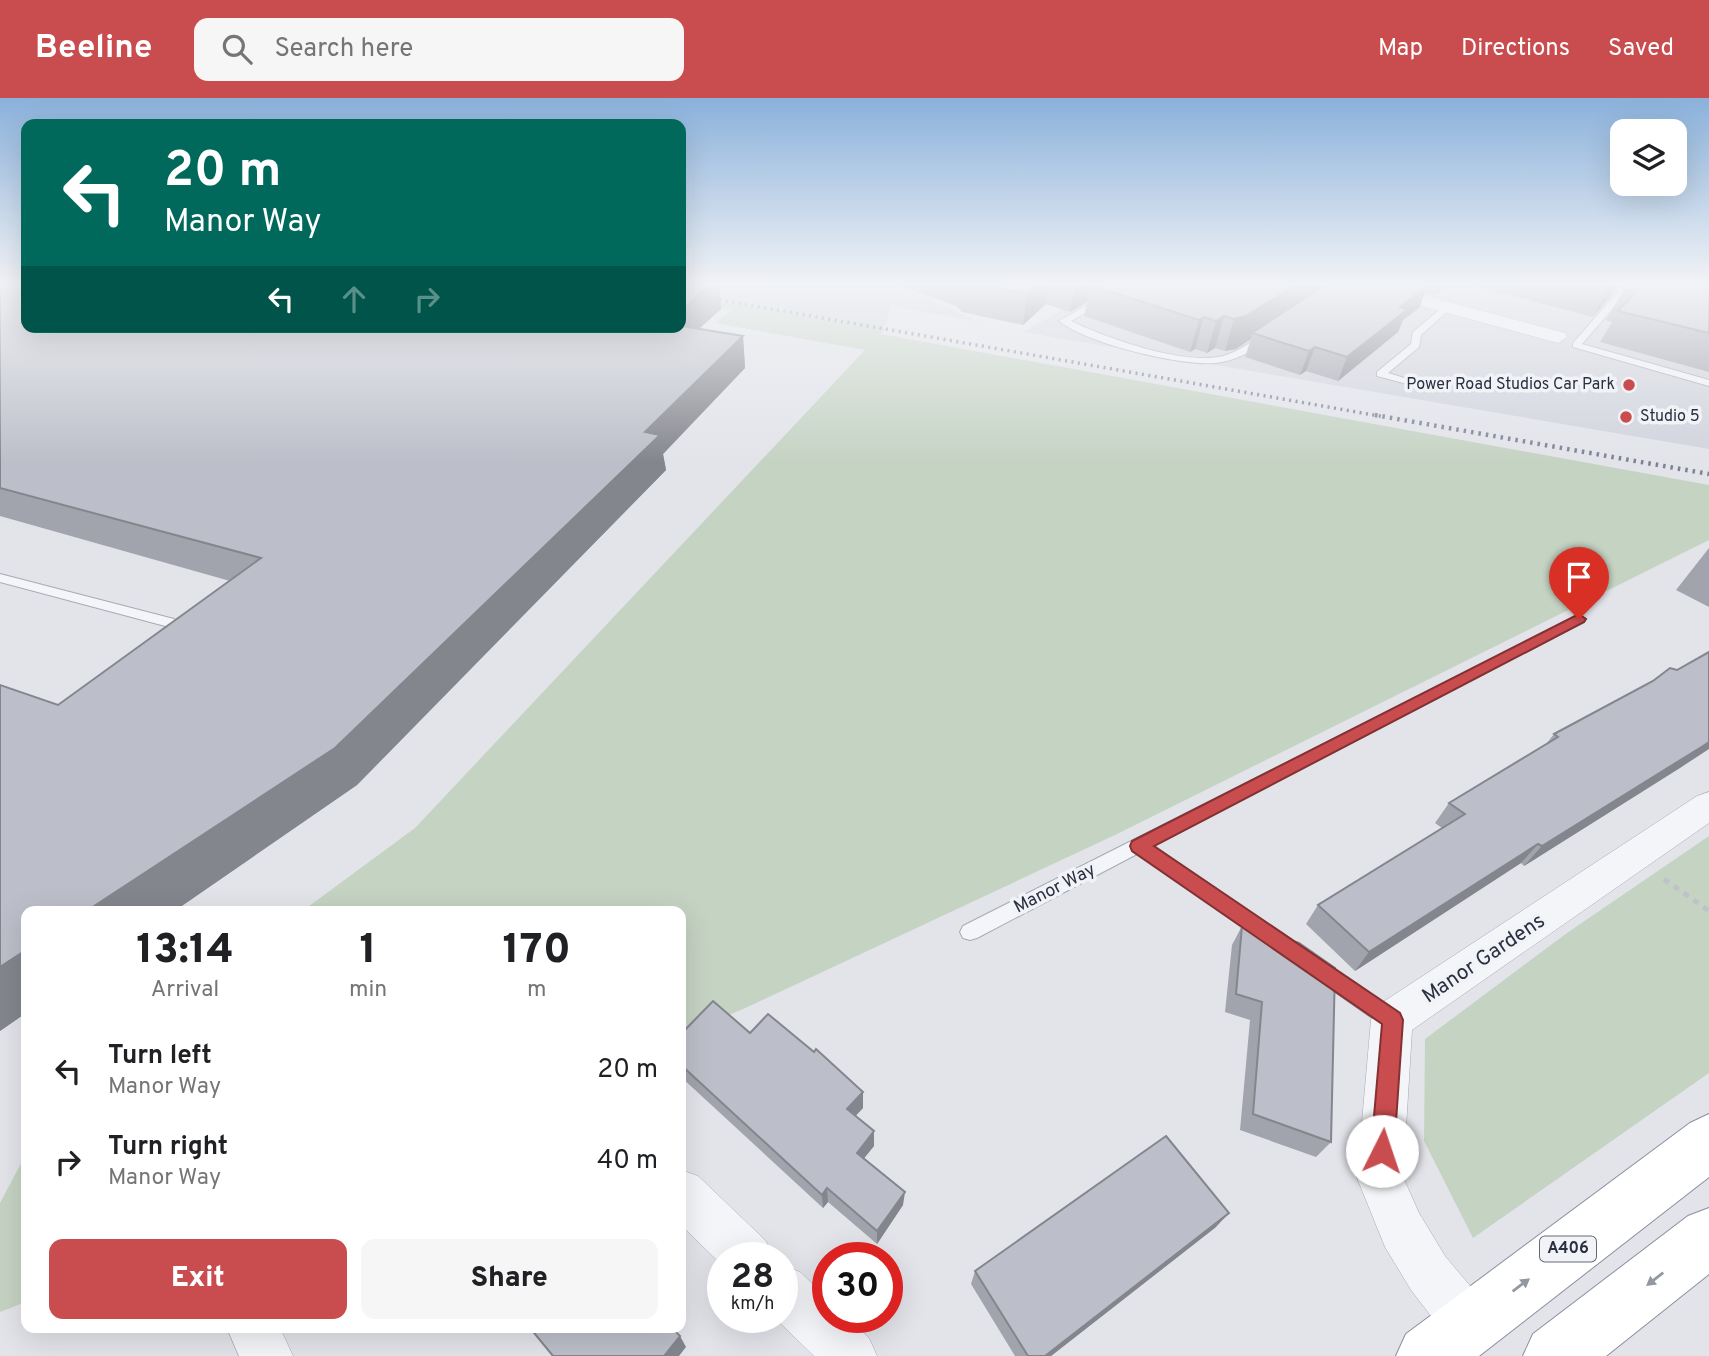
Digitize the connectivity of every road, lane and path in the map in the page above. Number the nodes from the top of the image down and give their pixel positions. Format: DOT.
graph roads {
  1 [pos="1133,344"];
  2 [pos="1255,344"];
  3 [pos="1416,344"];
  4 [pos="1577,344"];
  5 [pos="1709,383"];
  6 [pos="1426,388"];
  7 [pos="0,578"];
  8 [pos="1579,619"];
  9 [pos="169,622"];
  10 [pos="1709,805"];
  11 [pos="1139,846"];
  12 [pos="1635,858"];
  13 [pos="1709,911"];
  14 [pos="970,932"];
  15 [pos="1392,1020"];
  16 [pos="1709,1142"];
  17 [pos="686,1198"];
  18 [pos="1709,1237"];
  19 [pos="732,1242"];
  20 [pos="798,1305"];
  21 [pos="255,1333"];
  22 [pos="1448,1340"];
  23 [pos="267,1356"];
  24 [pos="851,1356"];
  25 [pos="1555,1356"];
  1 -- 2 [label="lane"];
  3 -- 6 [label="lane"];
  4 -- 5 [label="lane"];
  7 -- 9 [label="lane"];
  8 -- 11 [label="lane, Manor Way"];
  10 -- 12 [label="street, Manor Gardens"];
  11 -- 14 [label="lane, Manor Way"];
  11 -- 15 [label="lane"];
  12 -- 13 [label="path"];
  12 -- 15 [label="street, Manor Gardens"];
  15 -- 22 [label="street"];
  22 -- 16 [label="highway, A406, one-way"];
  17 -- 19 [label="street"];
  18 -- 25 [label="highway, one-way"];
  20 -- 24 [label="street"];
  21 -- 23 [label="street"];
}
